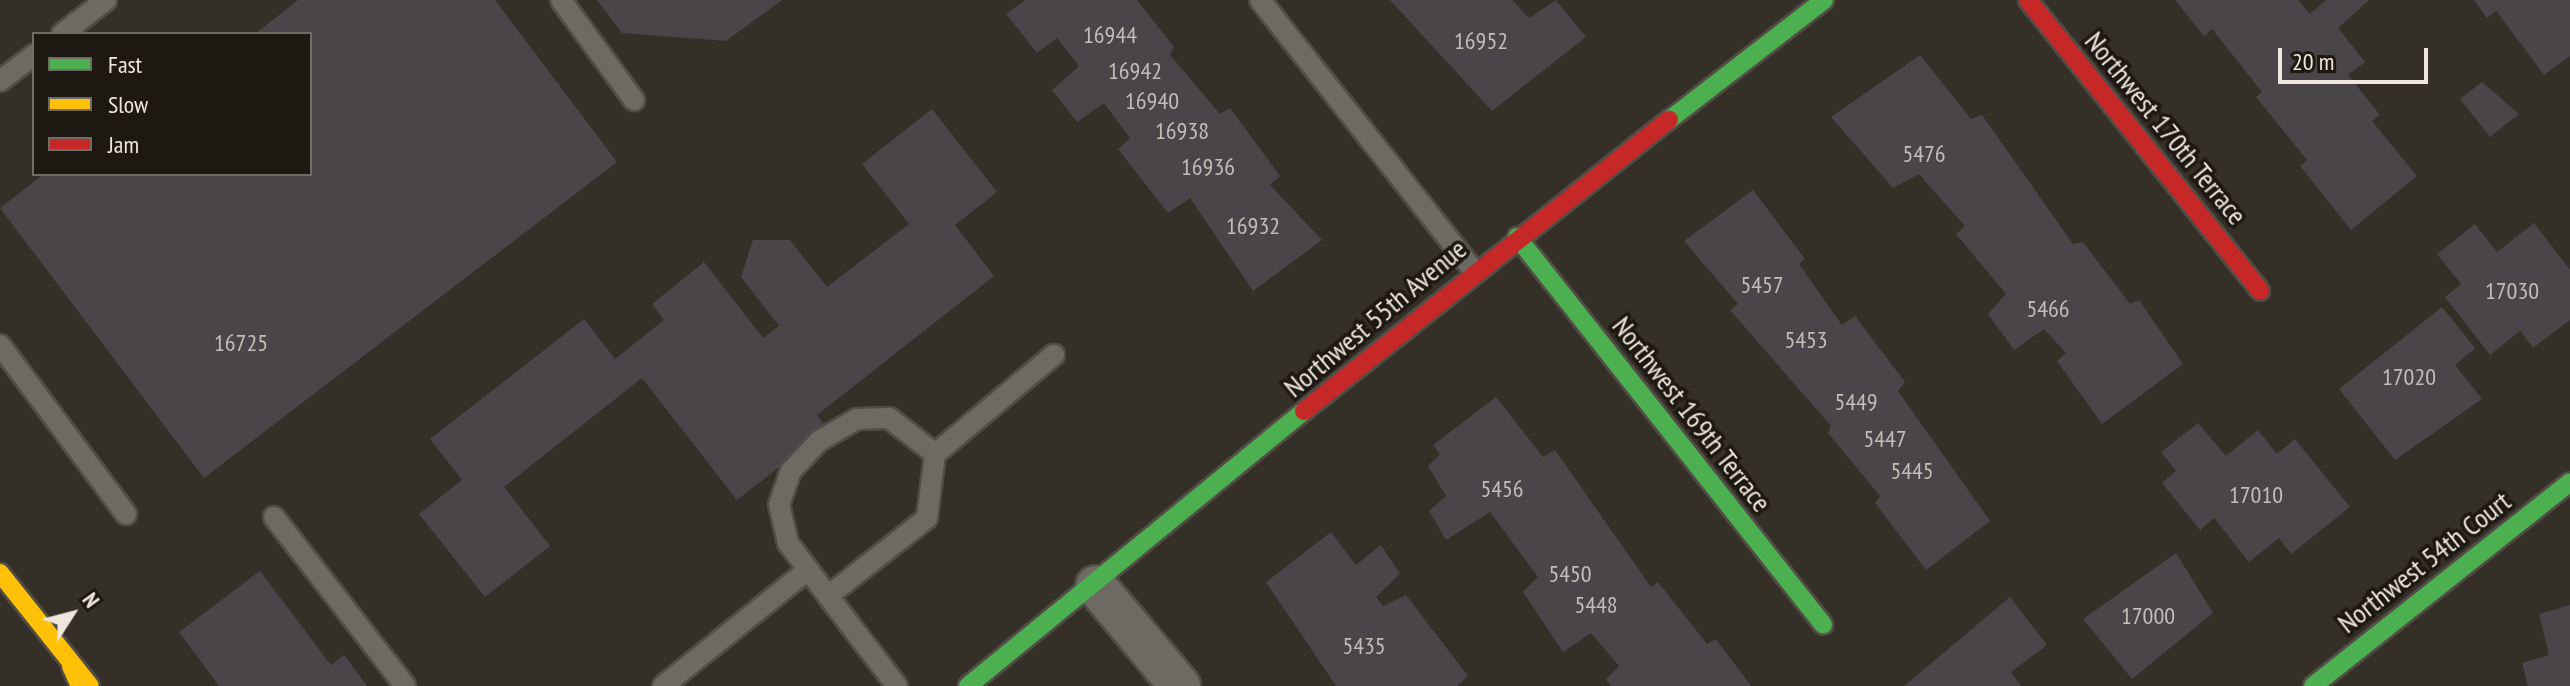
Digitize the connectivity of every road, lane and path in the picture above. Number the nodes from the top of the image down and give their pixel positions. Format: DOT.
graph roads {
  1 [pos="106,0"];
  2 [pos="561,0"];
  3 [pos="1260,0"];
  4 [pos="1824,0"];
  5 [pos="2028,0"];
  6 [pos="65,32"];
  7 [pos="32,57"];
  8 [pos="0,81"];
  9 [pos="634,100"];
  10 [pos="1517,237"];
  11 [pos="1474,271"];
  12 [pos="2260,291"];
  13 [pos="0,345"];
  14 [pos="1054,355"];
  15 [pos="935,454"];
  16 [pos="2570,482"];
  17 [pos="126,514"];
  18 [pos="274,517"];
  19 [pos="808,570"];
  20 [pos="0,573"];
  21 [pos="1096,586"];
  22 [pos="828,596"];
  23 [pos="1823,625"];
  24 [pos="71,666"];
  25 [pos="80,686"];
  26 [pos="90,686"];
  27 [pos="405,686"];
  28 [pos="663,686"];
  29 [pos="897,686"];
  30 [pos="968,686"];
  31 [pos="1180,686"];
  32 [pos="2313,686"];
  1 -- 6 [label="lane"];
  2 -- 9 [label="lane"];
  3 -- 11 [label="lane"];
  4 -- 10 [label="main road, Northwest 55th Avenue"];
  5 -- 12 [label="main road, Northwest 170th Terrace"];
  7 -- 8 [label="lane"];
  10 -- 11 [label="main road, Northwest 55th Avenue"];
  10 -- 23 [label="main road, Northwest 169th Terrace"];
  11 -- 21 [label="main road, Northwest 55th Avenue"];
  13 -- 17 [label="lane"];
  14 -- 15 [label="lane"];
  15 -- 19 [label="lane"];
  15 -- 22 [label="lane"];
  16 -- 32 [label="main road, Northwest 54th Court"];
  18 -- 27 [label="lane"];
  19 -- 22 [label="lane"];
  19 -- 28 [label="lane"];
  20 -- 24 [label="main road"];
  21 -- 30 [label="main road, Northwest 55th Avenue"];
  21 -- 31 [label="street"];
  22 -- 29 [label="lane"];
  24 -- 25 [label="main road"];
  24 -- 26 [label="main road"];
}
